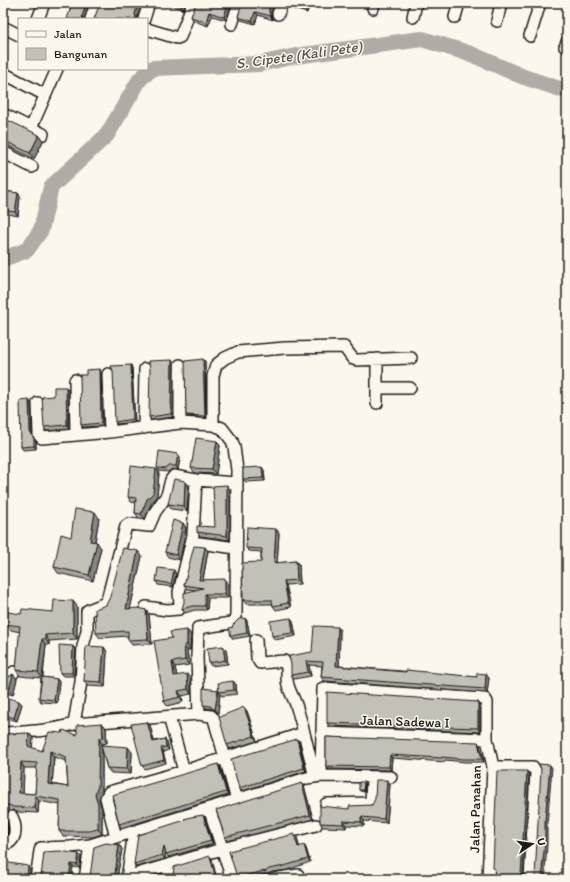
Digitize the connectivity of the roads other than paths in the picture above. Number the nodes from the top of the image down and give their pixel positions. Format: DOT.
graph roads {
  1 [pos="44,3"];
  2 [pos="96,3"];
  3 [pos="149,3"];
  4 [pos="193,3"];
  5 [pos="239,3"];
  6 [pos="282,3"];
  7 [pos="416,3"];
  8 [pos="459,3"];
  9 [pos="501,3"];
  10 [pos="540,3"];
  11 [pos="278,14"];
  12 [pos="413,17"];
  13 [pos="38,18"];
  14 [pos="91,18"];
  15 [pos="144,18"];
  16 [pos="455,18"];
  17 [pos="497,21"];
  18 [pos="232,24"];
  19 [pos="3,27"];
  20 [pos="148,29"];
  21 [pos="18,34"];
  22 [pos="530,36"];
  23 [pos="57,70"];
  24 [pos="3,73"];
  25 [pos="45,95"];
  26 [pos="3,114"];
  27 [pos="31,128"];
  28 [pos="43,134"];
  29 [pos="3,152"];
  30 [pos="32,167"];
  31 [pos="411,358"];
  32 [pos="378,359"];
  33 [pos="180,365"];
  34 [pos="144,368"];
  35 [pos="108,374"];
  36 [pos="75,380"];
  37 [pos="377,388"];
  38 [pos="410,388"];
  39 [pos="38,403"];
  40 [pos="377,403"];
  41 [pos="180,424"];
  42 [pos="213,425"];
  43 [pos="144,428"];
  44 [pos="110,432"];
  45 [pos="76,434"];
  46 [pos="196,480"];
  47 [pos="236,484"];
  48 [pos="192,542"];
  49 [pos="236,548"];
  50 [pos="146,607"];
  51 [pos="256,640"];
  52 [pos="199,714"];
  53 [pos="169,717"];
  54 [pos="74,724"];
  55 [pos="3,733"];
  56 [pos="304,733"];
  57 [pos="323,733"];
  58 [pos="487,739"];
  59 [pos="224,758"];
  60 [pos="492,766"];
  61 [pos="184,771"];
  62 [pos="318,776"];
  63 [pos="372,776"];
  64 [pos="391,777"];
  65 [pos="237,800"];
  66 [pos="326,804"];
  67 [pos="209,808"];
  68 [pos="12,817"];
  69 [pos="316,825"];
  70 [pos="134,832"];
  71 [pos="116,837"];
  72 [pos="90,844"];
  73 [pos="3,845"];
  74 [pos="222,849"];
  75 [pos="170,864"];
  76 [pos="298,875"];
  77 [pos="127,878"];
  78 [pos="36,879"];
  79 [pos="85,879"];
  80 [pos="168,879"];
  81 [pos="232,879"];
  82 [pos="273,879"];
  83 [pos="488,879"];
  84 [pos="530,879"];
  1 -- 13 [label="street"];
  2 -- 14 [label="street"];
  3 -- 15 [label="street"];
  4 -- 20 [label="street"];
  5 -- 18 [label="street"];
  6 -- 11 [label="street"];
  7 -- 12 [label="street"];
  8 -- 16 [label="street"];
  9 -- 17 [label="street"];
  10 -- 22 [label="street"];
  19 -- 21 [label="street"];
  23 -- 25 [label="street"];
  24 -- 25 [label="street"];
  25 -- 27 [label="street"];
  26 -- 27 [label="street"];
  27 -- 28 [label="street"];
  29 -- 30 [label="street"];
  31 -- 32 [label="street"];
  32 -- 37 [label="street"];
  32 -- 42 [label="street"];
  33 -- 41 [label="street"];
  34 -- 43 [label="street"];
  35 -- 44 [label="street"];
  36 -- 45 [label="street"];
  37 -- 38 [label="street"];
  37 -- 40 [label="street"];
  39 -- 45 [label="street"];
  41 -- 42 [label="street"];
  41 -- 43 [label="street"];
  42 -- 47 [label="street"];
  43 -- 44 [label="street"];
  44 -- 45 [label="street"];
  46 -- 47 [label="street"];
  46 -- 48 [label="street"];
  46 -- 54 [label="street"];
  47 -- 49 [label="street"];
  48 -- 49 [label="street"];
  48 -- 50 [label="street"];
  49 -- 52 [label="street"];
  51 -- 56 [label="street"];
  52 -- 53 [label="street"];
  52 -- 59 [label="street"];
  53 -- 54 [label="street"];
  53 -- 61 [label="street"];
  54 -- 55 [label="street"];
  56 -- 59 [label="street"];
  56 -- 62 [label="street"];
  57 -- 58 [label="street, Jalan Sadewa I"];
  57 -- 58 [label="street, Jalan Panahan"];
  57 -- 62 [label="street"];
  58 -- 60 [label="street, Jalan Panahan"];
  59 -- 61 [label="street"];
  59 -- 65 [label="street"];
  60 -- 83 [label="street, Jalan Panahan"];
  60 -- 84 [label="street"];
  61 -- 71 [label="street"];
  62 -- 63 [label="street"];
  62 -- 65 [label="street"];
  63 -- 64 [label="street"];
  63 -- 66 [label="street"];
  65 -- 67 [label="street"];
  67 -- 70 [label="street"];
  67 -- 74 [label="street"];
  68 -- 73 [label="street"];
  69 -- 74 [label="street"];
  70 -- 71 [label="street"];
  70 -- 77 [label="street"];
  71 -- 72 [label="street"];
  72 -- 78 [label="street"];
  72 -- 79 [label="street"];
  74 -- 75 [label="street"];
  74 -- 81 [label="street"];
  75 -- 77 [label="street"];
  75 -- 80 [label="street"];
  76 -- 82 [label="street"];
}
